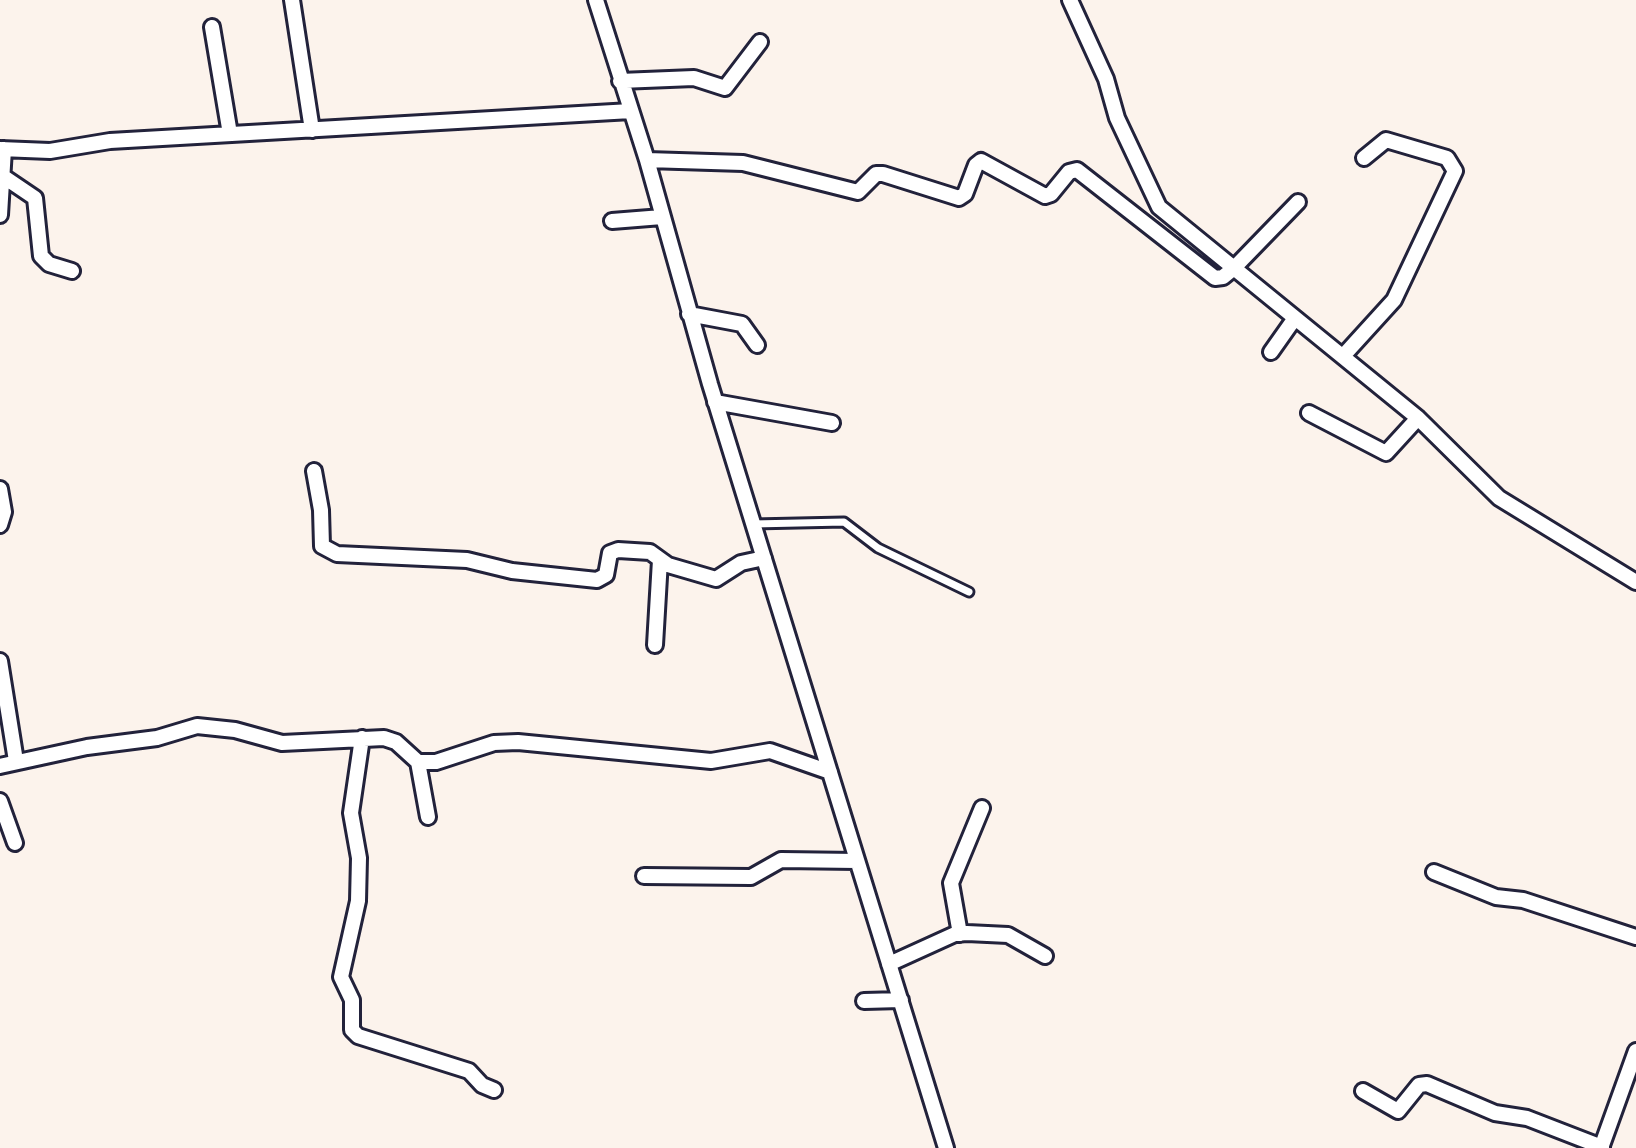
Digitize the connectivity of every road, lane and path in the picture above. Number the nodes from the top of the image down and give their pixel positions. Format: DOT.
graph roads {
  1 [pos="292,0"];
  2 [pos="596,0"];
  3 [pos="1070,0"];
  4 [pos="212,27"];
  5 [pos="760,42"];
  6 [pos="620,81"];
  7 [pos="631,111"];
  8 [pos="312,130"];
  9 [pos="230,134"];
  10 [pos="2,149"];
  11 [pos="1364,158"];
  12 [pos="647,160"];
  13 [pos="4,177"];
  14 [pos="1298,202"];
  15 [pos="0,215"];
  16 [pos="662,217"];
  17 [pos="612,221"];
  18 [pos="72,271"];
  19 [pos="1229,272"];
  20 [pos="689,314"];
  21 [pos="1292,322"];
  22 [pos="757,345"];
  23 [pos="1271,352"];
  24 [pos="1344,355"];
  25 [pos="715,402"];
  26 [pos="1309,413"];
  27 [pos="1418,418"];
  28 [pos="832,423"];
  29 [pos="314,471"];
  30 [pos="0,489"];
  31 [pos="753,524"];
  32 [pos="0,525"];
  33 [pos="764,558"];
  34 [pos="660,560"];
  35 [pos="1636,582"];
  36 [pos="969,592"];
  37 [pos="655,645"];
  38 [pos="0,661"];
  39 [pos="362,738"];
  40 [pos="16,761"];
  41 [pos="418,762"];
  42 [pos="0,766"];
  43 [pos="830,772"];
  44 [pos="0,801"];
  45 [pos="982,808"];
  46 [pos="428,817"];
  47 [pos="15,843"];
  48 [pos="857,861"];
  49 [pos="1434,872"];
  50 [pos="644,876"];
  51 [pos="960,934"];
  52 [pos="1636,937"];
  53 [pos="1045,956"];
  54 [pos="889,964"];
  55 [pos="901,1000"];
  56 [pos="864,1001"];
  57 [pos="1636,1051"];
  58 [pos="494,1090"];
  59 [pos="1363,1091"];
  60 [pos="946,1148"];
  61 [pos="1602,1148"];
  1 -- 8 [label="street"];
  2 -- 6 [label="street"];
  3 -- 19 [label="street"];
  4 -- 9 [label="street"];
  5 -- 6 [label="street"];
  6 -- 7 [label="street"];
  7 -- 8 [label="street"];
  7 -- 12 [label="street"];
  8 -- 9 [label="street"];
  9 -- 10 [label="street"];
  10 -- 13 [label="street"];
  11 -- 24 [label="street"];
  12 -- 16 [label="street"];
  12 -- 19 [label="street"];
  13 -- 15 [label="street"];
  13 -- 18 [label="street"];
  14 -- 19 [label="street"];
  16 -- 17 [label="street"];
  16 -- 20 [label="street"];
  19 -- 21 [label="street"];
  20 -- 22 [label="street"];
  20 -- 25 [label="street"];
  21 -- 23 [label="street"];
  21 -- 24 [label="street"];
  24 -- 27 [label="street"];
  25 -- 28 [label="street"];
  25 -- 31 [label="street"];
  26 -- 27 [label="street"];
  27 -- 35 [label="street"];
  29 -- 34 [label="street"];
  30 -- 32 [label="street"];
  31 -- 33 [label="street"];
  31 -- 36 [label="lane"];
  33 -- 34 [label="street"];
  33 -- 43 [label="street"];
  34 -- 37 [label="street"];
  38 -- 40 [label="street"];
  39 -- 40 [label="street"];
  39 -- 41 [label="street"];
  39 -- 58 [label="street"];
  40 -- 42 [label="street"];
  41 -- 43 [label="street"];
  41 -- 46 [label="street"];
  43 -- 48 [label="street"];
  44 -- 47 [label="street"];
  45 -- 51 [label="street"];
  48 -- 50 [label="street"];
  48 -- 54 [label="street"];
  49 -- 52 [label="street"];
  51 -- 53 [label="street"];
  51 -- 54 [label="street"];
  54 -- 55 [label="street"];
  55 -- 56 [label="street"];
  55 -- 60 [label="street"];
  57 -- 61 [label="street"];
  59 -- 61 [label="street"];
}
